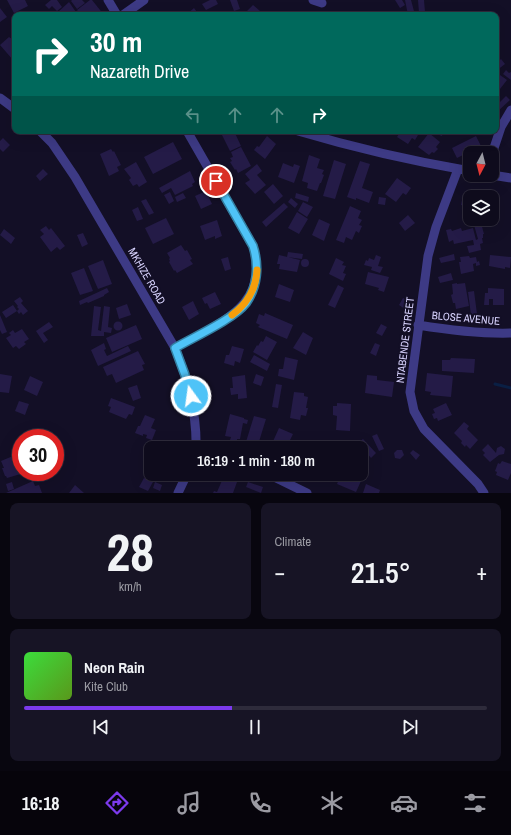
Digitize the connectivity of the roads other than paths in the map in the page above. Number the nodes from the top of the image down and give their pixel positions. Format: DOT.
graph roads {
  1 [pos="108,0"];
  2 [pos="144,0"];
  3 [pos="115,12"];
  4 [pos="127,12"];
  5 [pos="0,98"];
  6 [pos="12,107"];
  7 [pos="511,110"];
  8 [pos="499,133"];
  9 [pos="43,134"];
  10 [pos="189,134"];
  11 [pos="308,134"];
  12 [pos="499,134"];
  13 [pos="495,146"];
  14 [pos="458,169"];
  15 [pos="463,170"];
  16 [pos="499,176"];
  17 [pos="511,178"];
  18 [pos="418,325"];
  19 [pos="511,333"];
  20 [pos="175,348"];
  21 [pos="196,441"];
  22 [pos="184,481"];
  23 [pos="282,481"];
  24 [pos="178,493"];
  25 [pos="307,493"];
  26 [pos="484,493"];
  1 -- 3 [label="street"];
  2 -- 4 [label="street"];
  5 -- 6 [label="street"];
  7 -- 8 [label="street"];
  9 -- 20 [label="street, MKHIZE ROAD"];
  10 -- 20 [label="street"];
  11 -- 14 [label="street"];
  12 -- 13 [label="street"];
  14 -- 15 [label="street"];
  14 -- 18 [label="street, NTABENDE STREET"];
  16 -- 17 [label="street"];
  18 -- 19 [label="street, BLOSE AVENUE"];
  18 -- 26 [label="street, NTABENDE STREET"];
  20 -- 21 [label="street, MKHIZE ROAD"];
  22 -- 24 [label="street"];
  23 -- 25 [label="street"];
}
